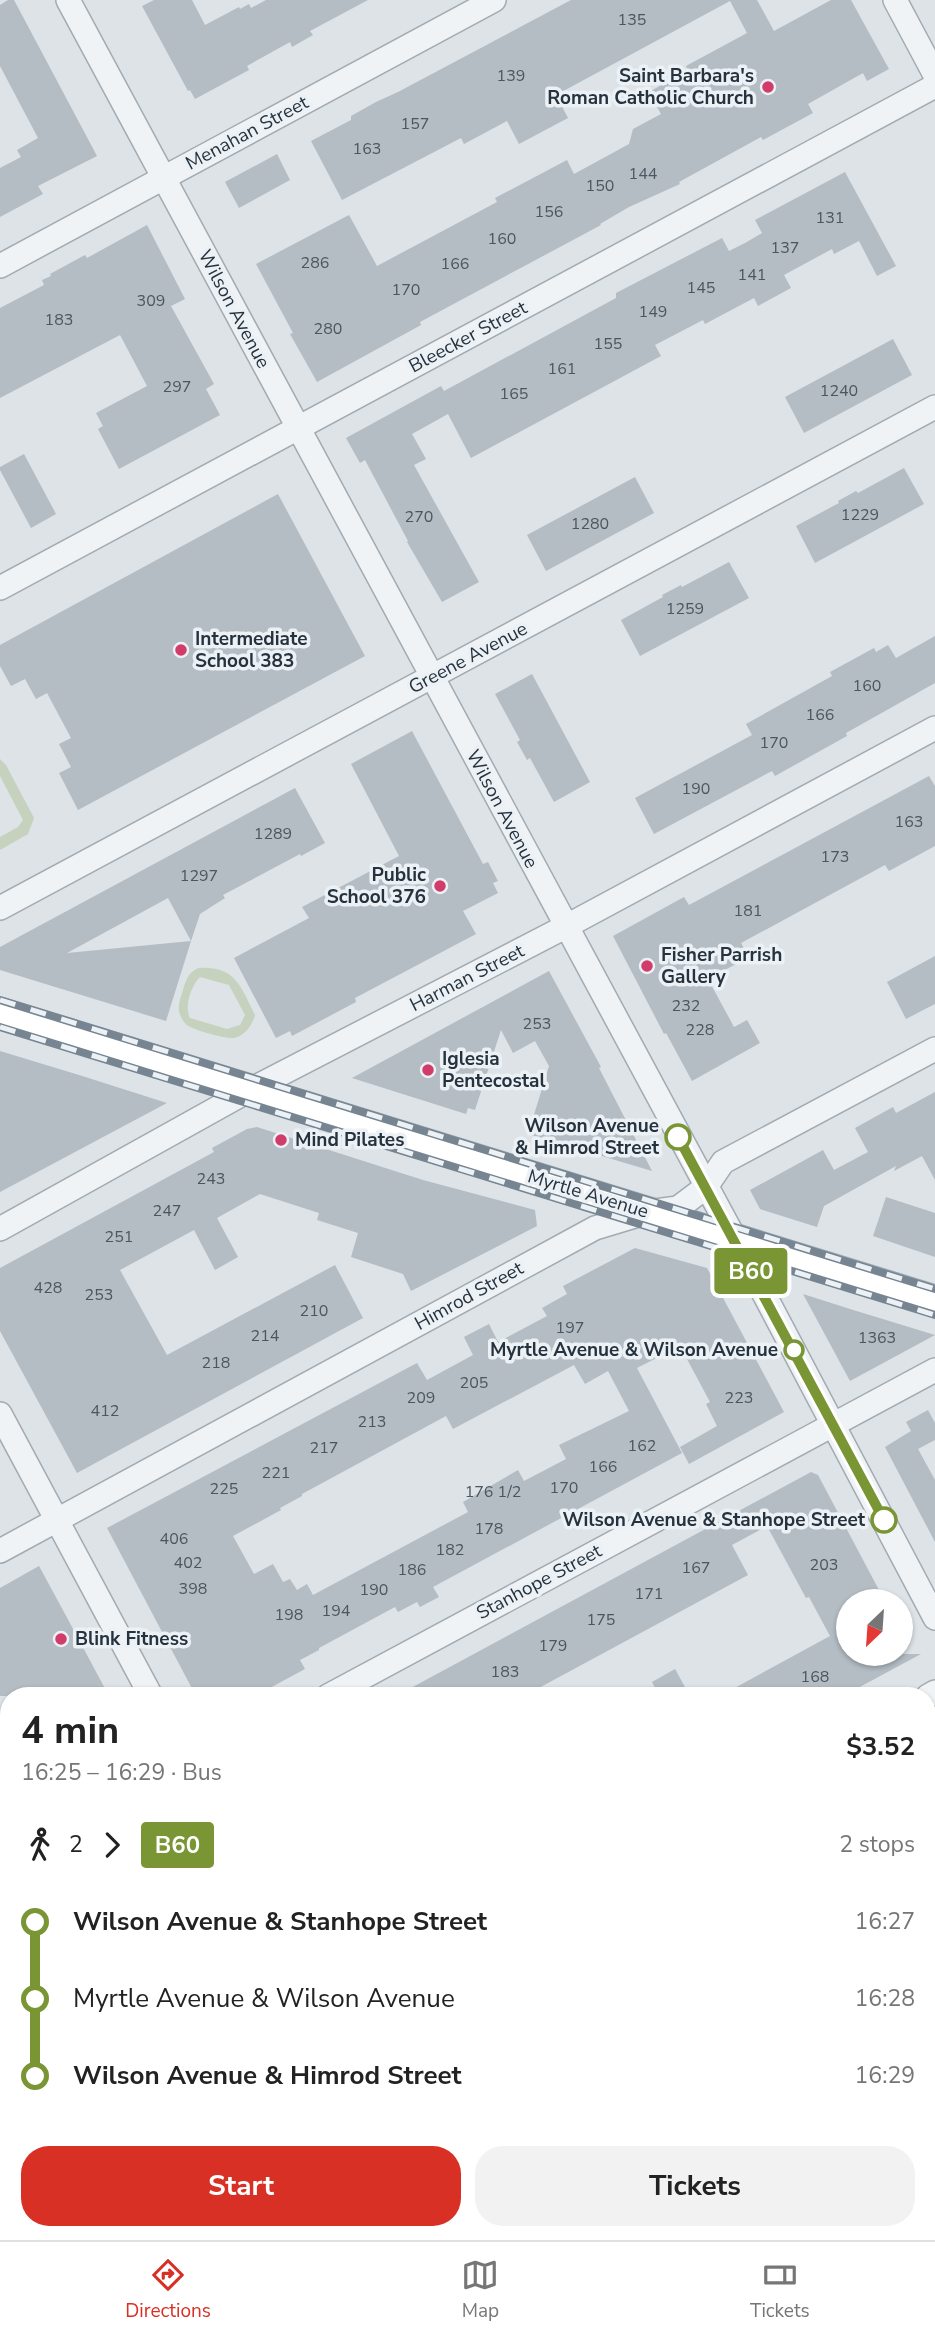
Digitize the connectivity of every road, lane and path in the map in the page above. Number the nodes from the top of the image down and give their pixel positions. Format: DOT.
graph roads {
  1 [pos="68,0"];
  2 [pos="494,0"];
  3 [pos="895,0"];
  4 [pos="935,75"];
  5 [pos="935,86"];
  6 [pos="164,177"];
  7 [pos="0,266"];
  8 [pos="935,407"];
  9 [pos="298,428"];
  10 [pos="0,588"];
  11 [pos="432,678"];
  12 [pos="935,728"];
  13 [pos="0,908"];
  14 [pos="565,927"];
  15 [pos="0,1013"];
  16 [pos="935,1049"];
  17 [pos="248,1091"];
  18 [pos="706,1187"];
  19 [pos="648,1212"];
  20 [pos="0,1229"];
  21 [pos="735,1239"];
  22 [pos="935,1301"];
  23 [pos="935,1370"];
  24 [pos="0,1414"];
  25 [pos="833,1424"];
  26 [pos="57,1520"];
  27 [pos="0,1551"];
  28 [pos="935,1618"];
  29 [pos="146,1687"];
  30 [pos="345,1687"];
  1 -- 6 [label="street, Wilson Avenue"];
  2 -- 6 [label="street, Menahan Street"];
  3 -- 4 [label="street"];
  5 -- 9 [label="street, Bleecker Street"];
  6 -- 7 [label="street, Menahan Street"];
  6 -- 9 [label="street, Wilson Avenue"];
  8 -- 11 [label="street, Greene Avenue"];
  9 -- 10 [label="street, Bleecker Street"];
  9 -- 11 [label="street, Wilson Avenue"];
  11 -- 13 [label="street, Greene Avenue"];
  11 -- 14 [label="street, Wilson Avenue"];
  12 -- 14 [label="street, Harman Street"];
  14 -- 17 [label="street, Harman Street"];
  14 -- 18 [label="street, Wilson Avenue"];
  15 -- 17 [label="main road, Myrtle Avenue"];
  16 -- 18 [label="street, Himrod Street"];
  17 -- 19 [label="main road, Myrtle Avenue"];
  17 -- 20 [label="street, Harman Street"];
  18 -- 19 [label="street, Himrod Street"];
  18 -- 21 [label="street, Wilson Avenue"];
  19 -- 21 [label="main road, Myrtle Avenue"];
  19 -- 26 [label="street, Himrod Street"];
  21 -- 22 [label="main road, Myrtle Avenue"];
  21 -- 25 [label="street, Wilson Avenue"];
  23 -- 25 [label="street, Stanhope Street"];
  24 -- 26 [label="street"];
  25 -- 28 [label="street, Wilson Avenue"];
  25 -- 30 [label="street, Stanhope Street"];
  26 -- 27 [label="street, Himrod Street"];
  26 -- 29 [label="street"];
}
